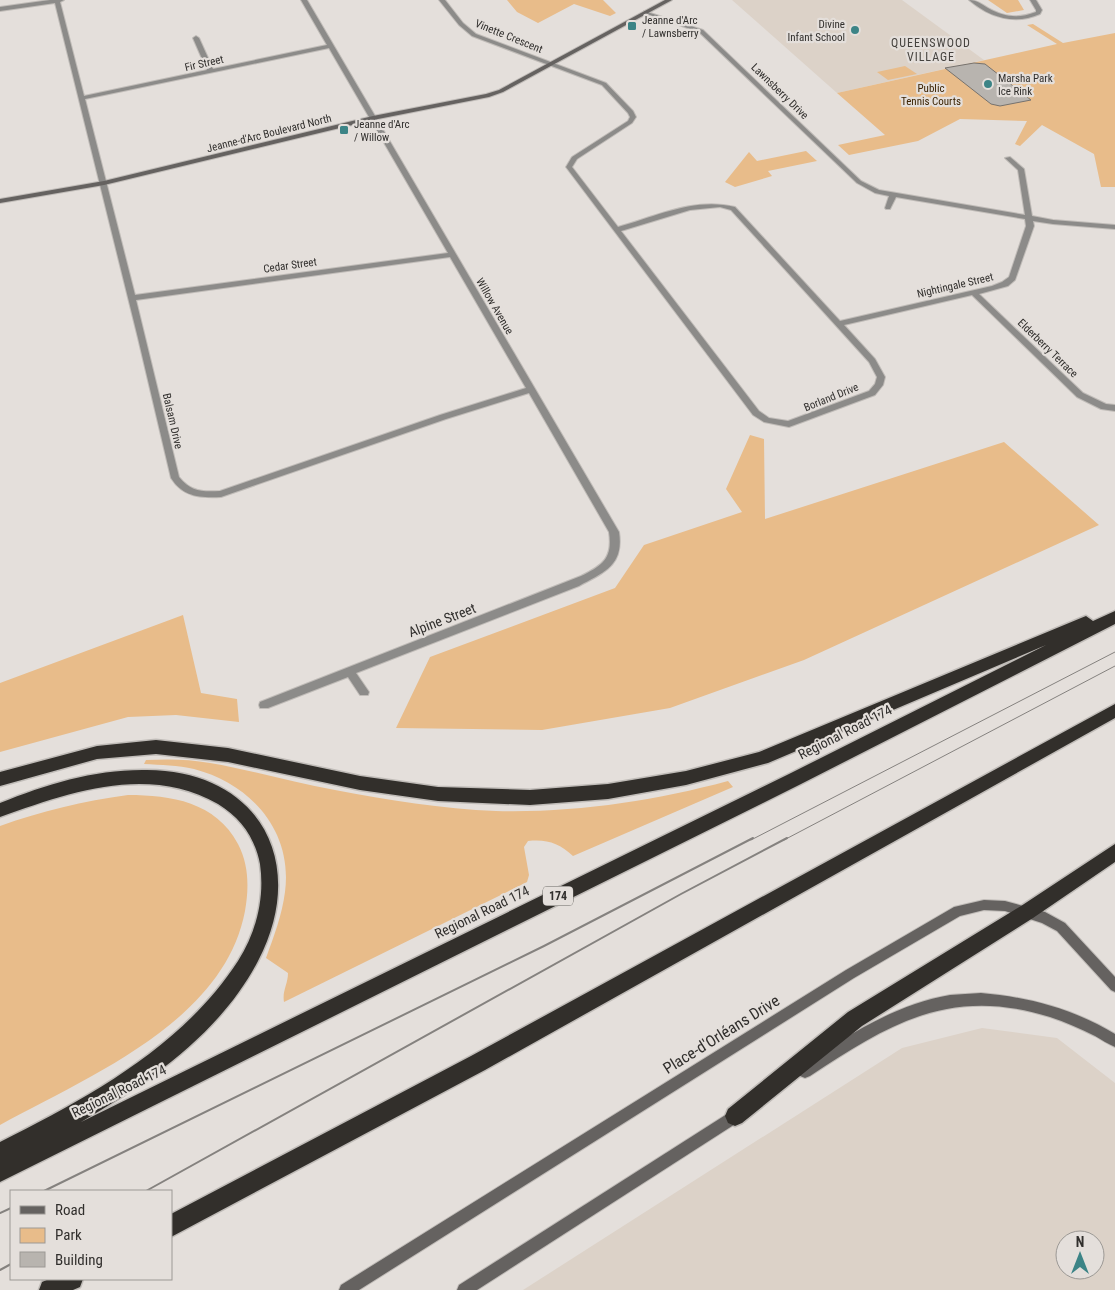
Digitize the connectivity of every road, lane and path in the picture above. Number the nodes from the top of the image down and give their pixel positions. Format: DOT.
graph roads {
  1 [pos="59,0"];
  2 [pos="304,0"];
  3 [pos="442,0"];
  4 [pos="669,0"];
  5 [pos="972,0"];
  6 [pos="1033,0"];
  7 [pos="0,9"];
  8 [pos="646,12"];
  9 [pos="196,38"];
  10 [pos="331,46"];
  11 [pos="551,64"];
  12 [pos="211,72"];
  13 [pos="82,98"];
  14 [pos="372,118"];
  15 [pos="1008,158"];
  16 [pos="104,183"];
  17 [pos="892,196"];
  18 [pos="0,201"];
  19 [pos="888,208"];
  20 [pos="1028,218"];
  21 [pos="1115,227"];
  22 [pos="617,230"];
  23 [pos="452,255"];
  24 [pos="974,292"];
  25 [pos="132,298"];
  26 [pos="839,324"];
  27 [pos="530,390"];
  28 [pos="1115,408"];
  29 [pos="544,596"];
  30 [pos="1115,609"];
  31 [pos="1115,617"];
  32 [pos="350,672"];
  33 [pos="364,692"];
  34 [pos="264,705"];
  35 [pos="1115,710"];
  36 [pos="0,779"];
  37 [pos="0,810"];
  38 [pos="1115,852"];
  39 [pos="1027,912"];
  40 [pos="1115,986"];
  41 [pos="1115,1041"];
  42 [pos="735,1116"];
  43 [pos="0,1153"];
  44 [pos="0,1172"];
  45 [pos="172,1225"];
  46 [pos="70,1280"];
  47 [pos="50,1290"];
  48 [pos="346,1290"];
  49 [pos="464,1290"];
  1 -- 7 [label="street"];
  1 -- 13 [label="street, Balsam Drive"];
  2 -- 10 [label="street, Willow Avenue"];
  3 -- 11 [label="street, Vinette Crescent"];
  4 -- 8 [label="main road, Jeanne-d'Arc Boulevard North"];
  5 -- 6 [label="street"];
  8 -- 11 [label="main road, Jeanne-d'Arc Boulevard North"];
  8 -- 17 [label="street, Lawnsberry Drive"];
  9 -- 12 [label="street"];
  10 -- 12 [label="street, Fir Street"];
  10 -- 14 [label="street, Willow Avenue"];
  11 -- 14 [label="main road, Jeanne-d'Arc Boulevard North"];
  11 -- 22 [label="street, Borland Drive"];
  12 -- 13 [label="street, Fir Street"];
  13 -- 16 [label="street, Balsam Drive"];
  14 -- 16 [label="main road, Jeanne-d'Arc Boulevard North"];
  14 -- 23 [label="street, Willow Avenue"];
  15 -- 20 [label="street"];
  16 -- 18 [label="main road, Jeanne-d'Arc Boulevard North"];
  16 -- 25 [label="street, Balsam Drive"];
  17 -- 19 [label="street"];
  17 -- 20 [label="street, Lawnsberry Drive"];
  20 -- 21 [label="street, Lawnsberry Drive"];
  20 -- 24 [label="street, Nightingale Street"];
  22 -- 26 [label="street, Borland Drive"];
  22 -- 26 [label="street, Borland Drive"];
  23 -- 25 [label="street, Cedar Street"];
  23 -- 27 [label="street, Willow Avenue"];
  24 -- 26 [label="street, Nightingale Street"];
  24 -- 28 [label="street, Elderberry Terrace"];
  25 -- 27 [label="street, Balsam Drive"];
  27 -- 29 [label="street, Willow Avenue"];
  29 -- 32 [label="street, Alpine Street"];
  30 -- 36 [label="highway"];
  31 -- 44 [label="highway, Regional Road 174 / 174"];
  32 -- 33 [label="street"];
  32 -- 34 [label="street, Alpine Street"];
  35 -- 45 [label="highway"];
  37 -- 43 [label="highway"];
  38 -- 39 [label="highway"];
  39 -- 40 [label="main road, Place-d'Orléans Drive"];
  39 -- 42 [label="highway"];
  39 -- 48 [label="main road, Place-d'Orléans Drive"];
  41 -- 42 [label="main road"];
  42 -- 49 [label="main road"];
  46 -- 47 [label="highway"];
}
